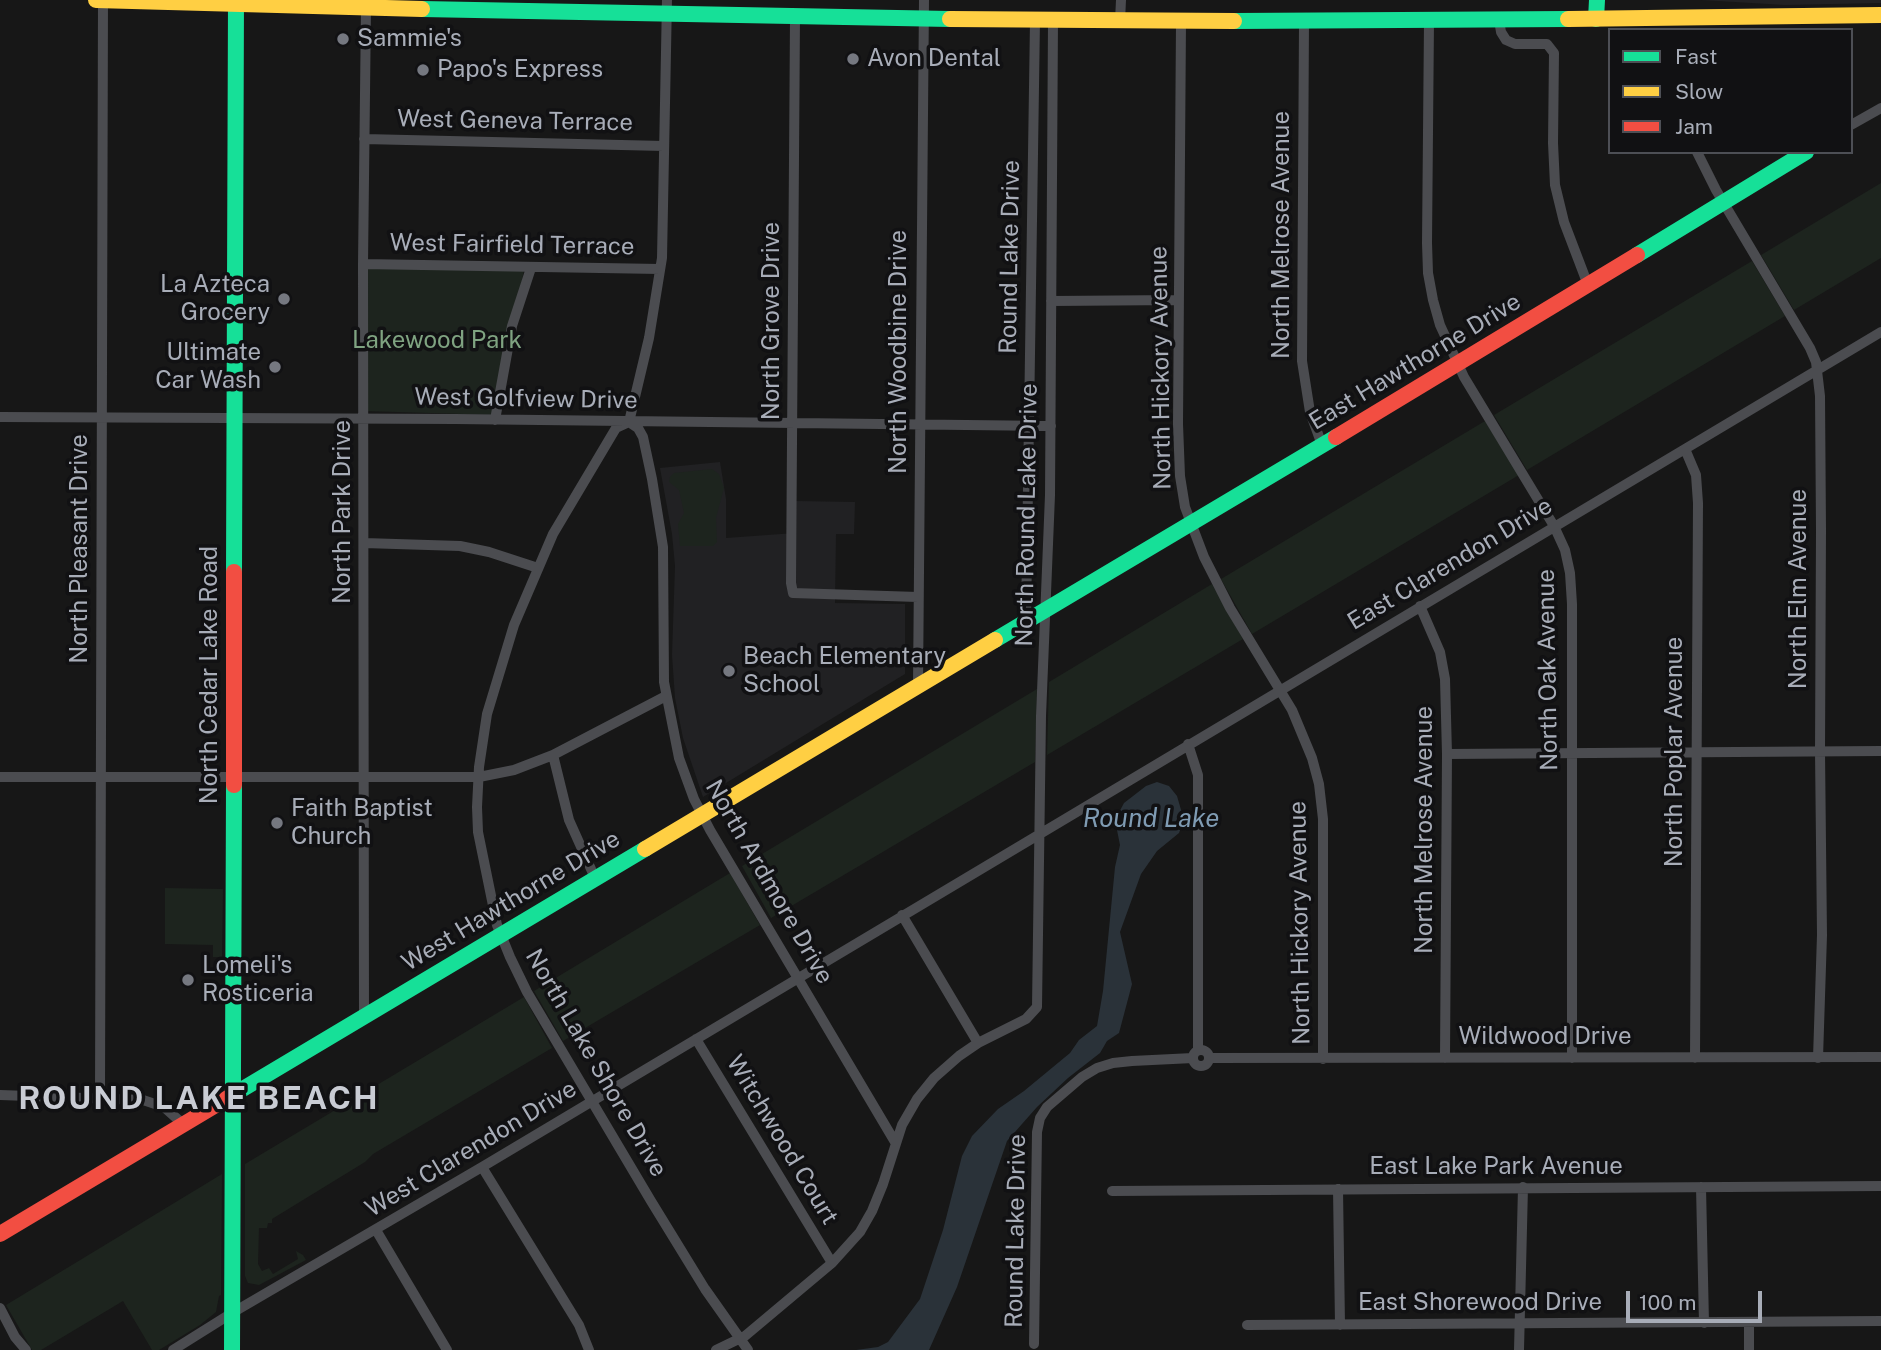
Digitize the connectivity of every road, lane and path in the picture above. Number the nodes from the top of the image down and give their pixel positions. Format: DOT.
graph roads {
  1 [pos="96,0"];
  2 [pos="103,0"];
  3 [pos="924,0"];
  4 [pos="1121,0"];
  5 [pos="1597,0"];
  6 [pos="236,2"];
  7 [pos="667,7"];
  8 [pos="366,8"];
  9 [pos="1881,15"];
  10 [pos="795,17"];
  11 [pos="924,19"];
  12 [pos="1597,19"];
  13 [pos="1034,20"];
  14 [pos="1053,20"];
  15 [pos="1499,20"];
  16 [pos="1120,21"];
  17 [pos="1429,21"];
  18 [pos="1181,22"];
  19 [pos="1304,22"];
  20 [pos="1678,24"];
  21 [pos="1881,108"];
  22 [pos="1853,124"];
  23 [pos="365,139"];
  24 [pos="664,146"];
  25 [pos="1698,154"];
  26 [pos="1803,154"];
  27 [pos="1724,203"];
  28 [pos="363,264"];
  29 [pos="531,268"];
  30 [pos="660,269"];
  31 [pos="1588,285"];
  32 [pos="1179,300"];
  33 [pos="1051,301"];
  34 [pos="1881,332"];
  35 [pos="1458,364"];
  36 [pos="1817,370"];
  37 [pos="0,417"];
  38 [pos="101,417"];
  39 [pos="234,418"];
  40 [pos="364,418"];
  41 [pos="495,420"];
  42 [pos="629,422"];
  43 [pos="792,424"];
  44 [pos="921,425"];
  45 [pos="1029,426"];
  46 [pos="1051,426"];
  47 [pos="1322,445"];
  48 [pos="1685,449"];
  49 [pos="1191,523"];
  50 [pos="1554,526"];
  51 [pos="365,543"];
  52 [pos="538,568"];
  53 [pos="918,597"];
  54 [pos="1420,606"];
  55 [pos="1046,609"];
  56 [pos="1026,621"];
  57 [pos="918,686"];
  58 [pos="1279,689"];
  59 [pos="666,696"];
  60 [pos="1188,744"];
  61 [pos="1881,751"];
  62 [pos="1820,752"];
  63 [pos="1572,753"];
  64 [pos="1696,753"];
  65 [pos="1447,754"];
  66 [pos="553,755"];
  67 [pos="0,777"];
  68 [pos="100,777"];
  69 [pos="232,777"];
  70 [pos="365,777"];
  71 [pos="479,777"];
  72 [pos="702,814"];
  73 [pos="1041,832"];
  74 [pos="595,878"];
  75 [pos="902,915"];
  76 [pos="501,934"];
  77 [pos="799,977"];
  78 [pos="364,1016"];
  79 [pos="696,1039"];
  80 [pos="978,1043"];
  81 [pos="1195,1054"];
  82 [pos="1881,1057"];
  83 [pos="1445,1058"];
  84 [pos="1572,1058"];
  85 [pos="1695,1058"];
  86 [pos="1818,1058"];
  87 [pos="1323,1059"];
  88 [pos="231,1094"];
  89 [pos="0,1095"];
  90 [pos="100,1097"];
  91 [pos="592,1102"];
  92 [pos="1040,1118"];
  93 [pos="183,1124"];
  94 [pos="895,1142"];
  95 [pos="482,1167"];
  96 [pos="1881,1186"];
  97 [pos="1523,1187"];
  98 [pos="1701,1187"];
  99 [pos="1338,1189"];
  100 [pos="1112,1191"];
  101 [pos="376,1230"];
  102 [pos="0,1234"];
  103 [pos="832,1263"];
  104 [pos="0,1308"];
  105 [pos="232,1312"];
  106 [pos="1881,1321"];
  107 [pos="1704,1323"];
  108 [pos="1749,1323"];
  109 [pos="1520,1324"];
  110 [pos="1247,1325"];
  111 [pos="1340,1325"];
  112 [pos="739,1339"];
  113 [pos="1034,1344"];
  114 [pos="26,1350"];
  115 [pos="173,1350"];
  116 [pos="232,1350"];
  117 [pos="447,1350"];
  118 [pos="589,1350"];
  119 [pos="716,1350"];
  120 [pos="748,1350"];
  121 [pos="1519,1350"];
  122 [pos="1749,1350"];
  1 -- 2 [label="main road"];
  2 -- 6 [label="main road"];
  2 -- 38 [label="street, North Pleasant Drive"];
  3 -- 11 [label="street, North Woodbine Drive"];
  4 -- 16 [label="street"];
  5 -- 12 [label="main road"];
  6 -- 8 [label="main road"];
  6 -- 39 [label="main road, North Cedar Lake Road"];
  7 -- 8 [label="main road"];
  7 -- 10 [label="main road"];
  7 -- 24 [label="street"];
  8 -- 23 [label="street, North Park Drive"];
  9 -- 20 [label="main road"];
  10 -- 11 [label="main road"];
  10 -- 43 [label="street, North Grove Drive"];
  11 -- 13 [label="main road"];
  11 -- 44 [label="street, North Woodbine Drive"];
  12 -- 15 [label="main road"];
  12 -- 20 [label="main road"];
  13 -- 14 [label="main road"];
  13 -- 45 [label="street, Round Lake Drive"];
  14 -- 16 [label="main road"];
  14 -- 33 [label="street, North Round Lake Drive"];
  15 -- 17 [label="main road"];
  15 -- 31 [label="street"];
  16 -- 18 [label="main road"];
  17 -- 19 [label="main road"];
  17 -- 35 [label="street, North Oak Avenue"];
  18 -- 19 [label="main road"];
  18 -- 32 [label="street, North Hickory Avenue"];
  19 -- 47 [label="street, North Melrose Avenue"];
  21 -- 22 [label="street"];
  23 -- 24 [label="street, West Geneva Terrace"];
  23 -- 28 [label="street, North Park Drive"];
  24 -- 30 [label="street"];
  25 -- 27 [label="street, North Elm Avenue"];
  26 -- 27 [label="main road, East Hawthorne Drive"];
  27 -- 31 [label="main road, East Hawthorne Drive"];
  27 -- 36 [label="street, North Elm Avenue"];
  28 -- 29 [label="street, West Fairfield Terrace"];
  28 -- 40 [label="street, North Park Drive"];
  29 -- 30 [label="street, West Fairfield Terrace"];
  29 -- 41 [label="street"];
  30 -- 42 [label="street"];
  31 -- 35 [label="main road, East Hawthorne Drive"];
  32 -- 33 [label="street"];
  32 -- 49 [label="street, North Hickory Avenue"];
  33 -- 46 [label="street, North Round Lake Drive"];
  34 -- 36 [label="street, East Clarendon Drive"];
  35 -- 47 [label="main road, East Hawthorne Drive"];
  35 -- 50 [label="street, North Oak Avenue"];
  36 -- 48 [label="street, East Clarendon Drive"];
  36 -- 62 [label="street, North Elm Avenue"];
  37 -- 38 [label="street, West Golfview Drive"];
  38 -- 39 [label="street, West Golfview Drive"];
  38 -- 68 [label="street, North Pleasant Drive"];
  39 -- 40 [label="street, West Golfview Drive"];
  39 -- 69 [label="main road, North Cedar Lake Road"];
  40 -- 41 [label="street, West Golfview Drive"];
  40 -- 51 [label="street, North Park Drive"];
  41 -- 42 [label="street, West Golfview Drive"];
  42 -- 43 [label="street, West Golfview Drive"];
  42 -- 52 [label="street, North Lake Shore Drive"];
  42 -- 59 [label="street, North Ardmore Drive"];
  43 -- 44 [label="street, West Golfview Drive"];
  43 -- 53 [label="street, North Grove Drive"];
  44 -- 45 [label="street, West Golfview Drive"];
  44 -- 53 [label="street, North Woodbine Drive"];
  45 -- 46 [label="street, West Golfview Drive"];
  45 -- 56 [label="street, Round Lake Drive"];
  46 -- 55 [label="street, North Round Lake Drive"];
  47 -- 49 [label="main road, East Hawthorne Drive"];
  48 -- 50 [label="street, East Clarendon Drive"];
  48 -- 64 [label="street, North Poplar Avenue"];
  49 -- 55 [label="main road, East Hawthorne Drive"];
  49 -- 58 [label="street, North Hickory Avenue"];
  50 -- 54 [label="street, East Clarendon Drive"];
  50 -- 63 [label="street, North Oak Avenue"];
  51 -- 52 [label="street"];
  51 -- 70 [label="street, North Park Drive"];
  52 -- 71 [label="street, North Lake Shore Drive"];
  53 -- 57 [label="street, North Woodbine Drive"];
  54 -- 58 [label="street, East Clarendon Drive"];
  54 -- 65 [label="street, North Melrose Avenue"];
  55 -- 56 [label="main road, West Hawthorne Drive"];
  55 -- 73 [label="street, North Round Lake Drive"];
  56 -- 57 [label="main road, West Hawthorne Drive"];
  57 -- 72 [label="main road, West Hawthorne Drive"];
  58 -- 60 [label="street, East Clarendon Drive"];
  58 -- 87 [label="street, North Hickory Avenue"];
  59 -- 66 [label="street"];
  59 -- 72 [label="street, North Ardmore Drive"];
  60 -- 73 [label="street, East Clarendon Drive"];
  60 -- 81 [label="street"];
  61 -- 62 [label="street"];
  62 -- 64 [label="street"];
  62 -- 86 [label="street, North Elm Avenue"];
  63 -- 64 [label="street"];
  63 -- 65 [label="street"];
  63 -- 84 [label="street, North Oak Avenue"];
  64 -- 85 [label="street, North Poplar Avenue"];
  65 -- 83 [label="street, North Melrose Avenue"];
  66 -- 71 [label="street"];
  66 -- 74 [label="street"];
  67 -- 68 [label="street"];
  68 -- 69 [label="street"];
  68 -- 90 [label="street, North Pleasant Drive"];
  69 -- 70 [label="street"];
  69 -- 88 [label="main road, North Cedar Lake Road"];
  70 -- 71 [label="street"];
  70 -- 78 [label="street, North Park Drive"];
  71 -- 76 [label="street, North Lake Shore Drive"];
  72 -- 74 [label="main road, West Hawthorne Drive"];
  72 -- 77 [label="street, North Ardmore Drive"];
  73 -- 75 [label="street, West Clarendon Drive"];
  73 -- 80 [label="street, North Round Lake Drive"];
  74 -- 76 [label="main road, West Hawthorne Drive"];
  75 -- 77 [label="street, West Clarendon Drive"];
  75 -- 80 [label="street"];
  76 -- 78 [label="main road, West Hawthorne Drive"];
  76 -- 91 [label="street, North Lake Shore Drive"];
  77 -- 79 [label="street, West Clarendon Drive"];
  77 -- 94 [label="street, North Ardmore Drive"];
  78 -- 88 [label="main road, West Hawthorne Drive"];
  79 -- 91 [label="street, West Clarendon Drive"];
  79 -- 103 [label="street, Witchwood Court"];
  80 -- 94 [label="street"];
  81 -- 87 [label="street, Wildwood Drive"];
  81 -- 92 [label="street, Wildwood Drive"];
  82 -- 86 [label="street, Wildwood Drive"];
  83 -- 84 [label="street, Wildwood Drive"];
  83 -- 87 [label="street, Wildwood Drive"];
  84 -- 85 [label="street, Wildwood Drive"];
  85 -- 86 [label="street, Wildwood Drive"];
  88 -- 93 [label="main road, West Hawthorne Drive"];
  88 -- 105 [label="main road, North Cedar Lake Road"];
  89 -- 90 [label="street"];
  90 -- 93 [label="street"];
  91 -- 95 [label="street, West Clarendon Drive"];
  91 -- 112 [label="street, North Lake Shore Drive"];
  92 -- 113 [label="street, Round Lake Drive"];
  93 -- 102 [label="main road, West Hawthorne Drive"];
  94 -- 103 [label="street"];
  95 -- 101 [label="street, West Clarendon Drive"];
  95 -- 118 [label="street"];
  96 -- 98 [label="street, East Lake Park Avenue"];
  97 -- 98 [label="street, East Lake Park Avenue"];
  97 -- 99 [label="street, East Lake Park Avenue"];
  97 -- 109 [label="street"];
  98 -- 107 [label="street"];
  99 -- 100 [label="street, East Lake Park Avenue"];
  99 -- 111 [label="street"];
  101 -- 105 [label="street, West Clarendon Drive"];
  101 -- 117 [label="street"];
  103 -- 112 [label="street"];
  104 -- 114 [label="street"];
  105 -- 115 [label="street, West Clarendon Drive"];
  105 -- 116 [label="main road, North Cedar Lake Road"];
  106 -- 108 [label="street, East Shorewood Drive"];
  107 -- 108 [label="street, East Shorewood Drive"];
  107 -- 109 [label="street, East Shorewood Drive"];
  108 -- 122 [label="street"];
  109 -- 111 [label="street, East Shorewood Drive"];
  109 -- 121 [label="street"];
  110 -- 111 [label="street, East Shorewood Drive"];
  112 -- 119 [label="street"];
  112 -- 120 [label="street, North Lake Shore Drive"];
}
